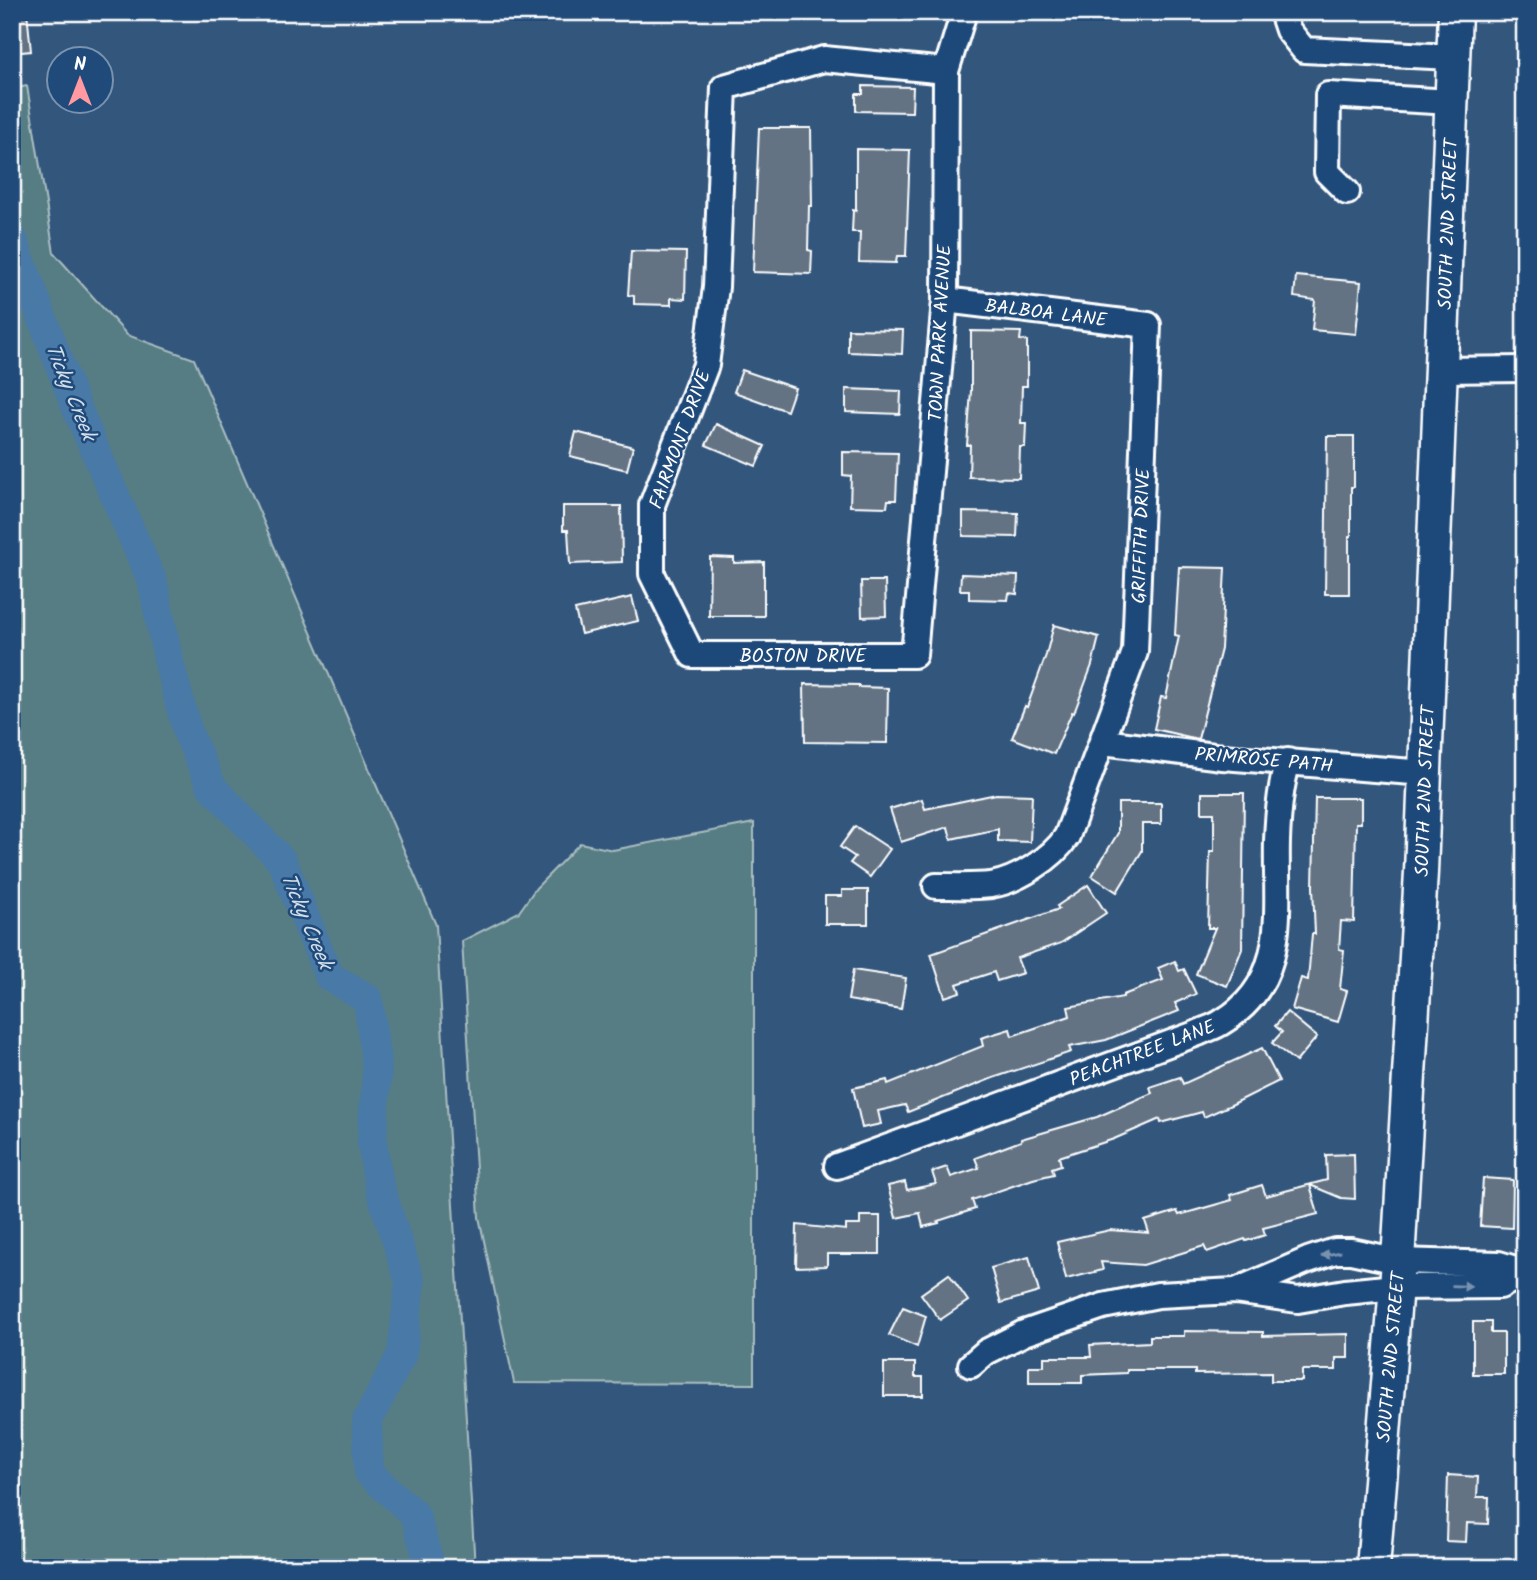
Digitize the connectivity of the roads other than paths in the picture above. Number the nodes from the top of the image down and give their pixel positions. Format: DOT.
graph roads {
  1 [pos="964,12"];
  2 [pos="1282,12"];
  3 [pos="1455,12"];
  4 [pos="1453,57"];
  5 [pos="946,71"];
  6 [pos="1452,102"];
  7 [pos="1347,192"];
  8 [pos="945,300"];
  9 [pos="1148,325"];
  10 [pos="1525,369"];
  11 [pos="1441,370"];
  12 [pos="914,655"];
  13 [pos="692,656"];
  14 [pos="1103,742"];
  15 [pos="1288,761"];
  16 [pos="1425,773"];
  17 [pos="936,886"];
  18 [pos="837,1166"];
  19 [pos="1525,1273"];
  20 [pos="1397,1274"];
  21 [pos="1235,1291"];
  22 [pos="971,1365"];
  23 [pos="1373,1568"];
  1 -- 5 [label="street, TOWN PARK AVENUE"];
  2 -- 4 [label="street"];
  3 -- 4 [label="main road, SOUTH 2ND STREET"];
  4 -- 6 [label="main road, SOUTH 2ND STREET"];
  5 -- 8 [label="street, TOWN PARK AVENUE"];
  5 -- 13 [label="street, FAIRMONT DRIVE"];
  6 -- 7 [label="street"];
  6 -- 11 [label="main road, SOUTH 2ND STREET"];
  8 -- 9 [label="street, BALBOA LANE"];
  8 -- 12 [label="street, TOWN PARK AVENUE"];
  9 -- 14 [label="street, GRIFFITH DRIVE"];
  10 -- 11 [label="street"];
  11 -- 16 [label="main road, SOUTH 2ND STREET"];
  12 -- 13 [label="street, BOSTON DRIVE"];
  14 -- 15 [label="street, PRIMROSE PATH"];
  14 -- 17 [label="street, GRIFFITH DRIVE"];
  15 -- 16 [label="street, PRIMROSE PATH"];
  15 -- 18 [label="street, PEACHTREE LANE"];
  16 -- 20 [label="main road, SOUTH 2ND STREET"];
  19 -- 20 [label="street"];
  20 -- 21 [label="street"];
  20 -- 21 [label="street, one-way"];
  20 -- 23 [label="main road, SOUTH 2ND STREET"];
  21 -- 22 [label="street"];
}
